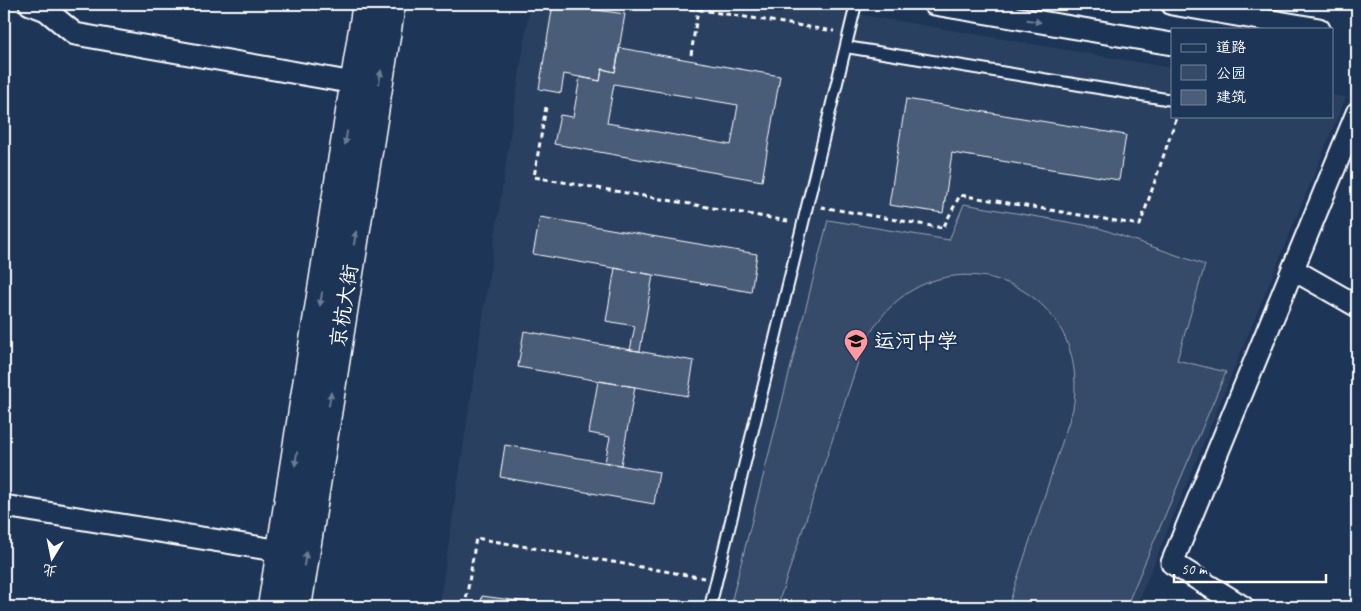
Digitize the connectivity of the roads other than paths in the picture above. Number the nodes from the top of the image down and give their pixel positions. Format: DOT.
graph roads {
  1 [pos="30,4"];
  2 [pos="367,4"];
  3 [pos="391,4"];
  4 [pos="856,4"];
  5 [pos="934,4"];
  6 [pos="1172,4"];
  7 [pos="1313,28"];
  8 [pos="1171,44"];
  9 [pos="846,47"];
  10 [pos="354,82"];
  11 [pos="1171,100"];
  12 [pos="1357,113"];
  13 [pos="1294,270"];
  14 [pos="1357,306"];
  15 [pos="4,506"];
  16 [pos="281,551"];
  17 [pos="272,607"];
  18 [pos="297,607"];
  19 [pos="710,607"];
  20 [pos="1243,607"];
  1 -- 10 [label="street"];
  2 -- 10 [label="main road, 京杭大街"];
  18 -- 3 [label="main road, 京杭大街, one-way"];
  4 -- 9 [label="lane"];
  5 -- 8 [label="street, one-way"];
  6 -- 7 [label="street"];
  9 -- 11 [label="lane"];
  9 -- 19 [label="lane"];
  10 -- 16 [label="main road, 京杭大街, one-way"];
  12 -- 13 [label="street"];
  13 -- 14 [label="street"];
  13 -- 20 [label="street"];
  15 -- 16 [label="street"];
  16 -- 17 [label="main road, 京杭大街"];
}
